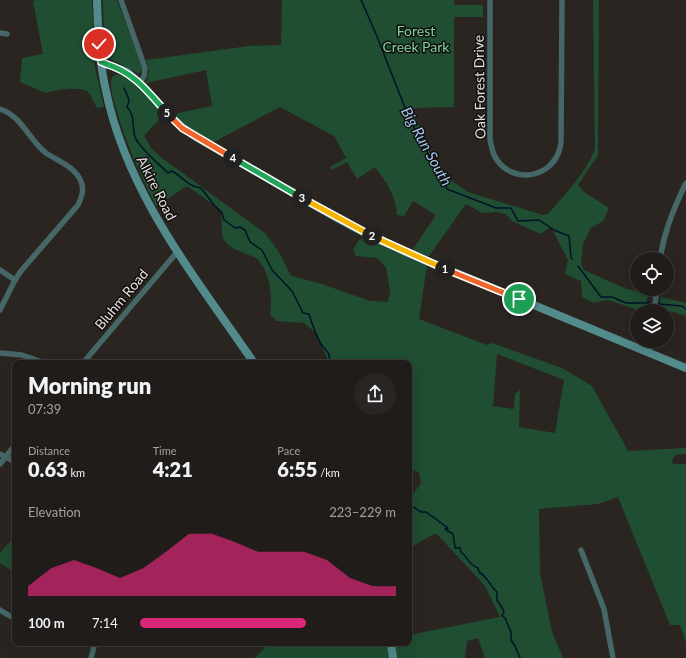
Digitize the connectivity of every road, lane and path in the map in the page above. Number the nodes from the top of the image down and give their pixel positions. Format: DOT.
graph roads {
  1 [pos="97,0"];
  2 [pos="121,0"];
  3 [pos="490,0"];
  4 [pos="562,0"];
  5 [pos="0,33"];
  6 [pos="7,34"];
  7 [pos="101,62"];
  8 [pos="140,83"];
  9 [pos="0,109"];
  10 [pos="686,183"];
  11 [pos="178,251"];
  12 [pos="661,252"];
  13 [pos="0,270"];
  14 [pos="15,280"];
  15 [pos="0,310"];
  16 [pos="649,348"];
  17 [pos="649,352"];
  18 [pos="0,353"];
  19 [pos="36,360"];
  20 [pos="86,360"];
  21 [pos="252,360"];
  22 [pos="686,368"];
  23 [pos="12,449"];
  24 [pos="0,454"];
  25 [pos="6,457"];
  26 [pos="12,460"];
  27 [pos="0,464"];
  28 [pos="581,550"];
  29 [pos="0,610"];
  30 [pos="12,617"];
  31 [pos="94,646"];
  32 [pos="391,646"];
  33 [pos="91,658"];
  34 [pos="393,658"];
  35 [pos="612,658"];
  1 -- 7 [label="street, Alkire Road"];
  2 -- 8 [label="street"];
  3 -- 4 [label="street, Oak Forest Drive"];
  5 -- 6 [label="street"];
  7 -- 8 [label="street"];
  7 -- 11 [label="street, Alkire Road"];
  8 -- 17 [label="street"];
  9 -- 14 [label="street"];
  10 -- 12 [label="street"];
  11 -- 20 [label="street, Bluhm Road"];
  11 -- 21 [label="street, Alkire Road"];
  13 -- 14 [label="street"];
  14 -- 15 [label="street"];
  16 -- 17 [label="street"];
  17 -- 22 [label="street"];
  18 -- 19 [label="street"];
  23 -- 25 [label="street"];
  24 -- 25 [label="street"];
  25 -- 26 [label="street"];
  25 -- 27 [label="street"];
  28 -- 35 [label="street"];
  29 -- 30 [label="street"];
  31 -- 33 [label="street"];
  32 -- 34 [label="street"];
}
